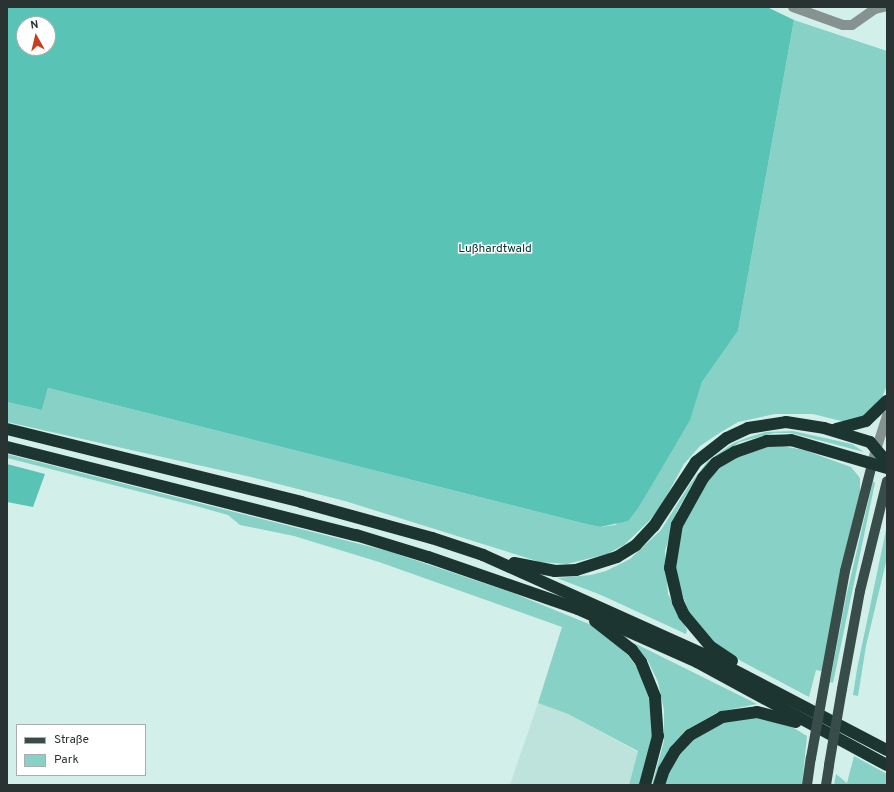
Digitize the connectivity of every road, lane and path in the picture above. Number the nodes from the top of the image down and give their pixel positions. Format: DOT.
graph roads {
  1 [pos="793,7"];
  2 [pos="884,7"];
  3 [pos="887,400"];
  4 [pos="887,416"];
  5 [pos="7,429"];
  6 [pos="832,430"];
  7 [pos="7,447"];
  8 [pos="877,448"];
  9 [pos="887,462"];
  10 [pos="872,464"];
  11 [pos="887,468"];
  12 [pos="887,481"];
  13 [pos="497,560"];
  14 [pos="578,609"];
  15 [pos="755,678"];
  16 [pos="814,728"];
  17 [pos="887,750"];
  18 [pos="887,765"];
  19 [pos="645,785"];
  20 [pos="659,785"];
  21 [pos="807,785"];
  22 [pos="826,785"];
  1 -- 2 [label="street"];
  3 -- 6 [label="highway"];
  4 -- 8 [label="street"];
  5 -- 13 [label="highway"];
  6 -- 8 [label="highway"];
  6 -- 13 [label="highway"];
  7 -- 14 [label="highway"];
  8 -- 9 [label="highway"];
  8 -- 10 [label="street"];
  10 -- 11 [label="highway"];
  10 -- 15 [label="highway"];
  10 -- 21 [label="main road, bridge"];
  12 -- 22 [label="main road, bridge"];
  13 -- 15 [label="highway"];
  14 -- 16 [label="highway"];
  14 -- 19 [label="highway"];
  15 -- 17 [label="highway"];
  16 -- 18 [label="highway"];
  16 -- 20 [label="highway"];
}
